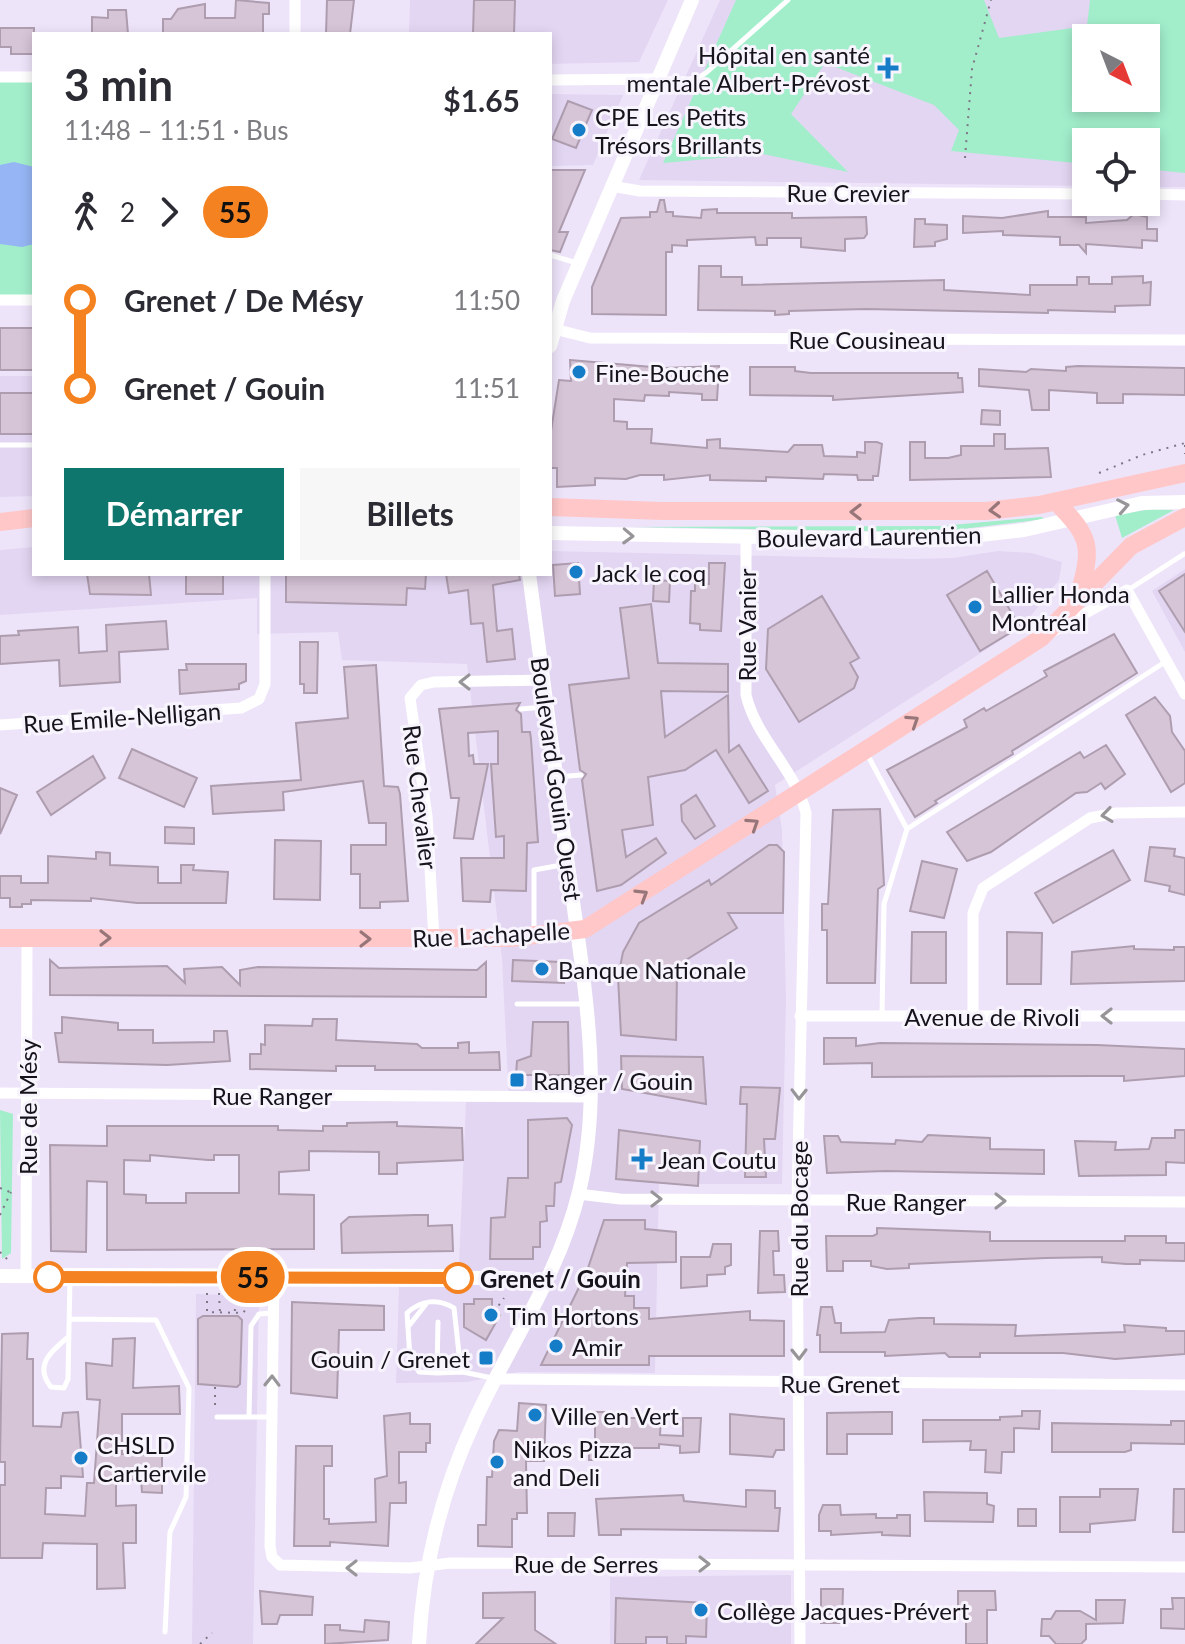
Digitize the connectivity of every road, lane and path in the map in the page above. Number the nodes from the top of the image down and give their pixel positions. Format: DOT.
graph roads {
  1 [pos="295,0"];
  2 [pos="692,0"];
  3 [pos="788,0"];
  4 [pos="989,1"];
  5 [pos="295,32"];
  6 [pos="0,77"];
  7 [pos="32,77"];
  8 [pos="656,79"];
  9 [pos="552,80"];
  10 [pos="965,158"];
  11 [pos="611,186"];
  12 [pos="1072,194"];
  13 [pos="1160,194"];
  14 [pos="1185,195"];
  15 [pos="552,256"];
  16 [pos="578,263"];
  17 [pos="0,300"];
  18 [pos="32,300"];
  19 [pos="552,329"];
  20 [pos="1185,340"];
  21 [pos="1185,444"];
  22 [pos="0,445"];
  23 [pos="32,445"];
  24 [pos="1185,454"];
  25 [pos="1185,473"];
  26 [pos="1100,480"];
  27 [pos="1056,502"];
  28 [pos="1185,502"];
  29 [pos="552,507"];
  30 [pos="1185,517"];
  31 [pos="32,518"];
  32 [pos="1073,519"];
  33 [pos="0,522"];
  34 [pos="552,533"];
  35 [pos="746,538"];
  36 [pos="1184,554"];
  37 [pos="265,576"];
  38 [pos="529,576"];
  39 [pos="1127,590"];
  40 [pos="1078,598"];
  41 [pos="1041,638"];
  42 [pos="1165,662"];
  43 [pos="543,680"];
  44 [pos="1185,694"];
  45 [pos="547,707"];
  46 [pos="521,709"];
  47 [pos="0,725"];
  48 [pos="866,751"];
  49 [pos="581,775"];
  50 [pos="556,778"];
  51 [pos="800,794"];
  52 [pos="1185,812"];
  53 [pos="907,829"];
  54 [pos="568,863"];
  55 [pos="578,931"];
  56 [pos="534,937"];
  57 [pos="0,938"];
  58 [pos="27,938"];
  59 [pos="434,939"];
  60 [pos="517,1004"];
  61 [pos="586,1004"];
  62 [pos="800,1016"];
  63 [pos="882,1016"];
  64 [pos="973,1016"];
  65 [pos="1185,1016"];
  66 [pos="0,1093"];
  67 [pos="27,1093"];
  68 [pos="591,1097"];
  69 [pos="0,1188"];
  70 [pos="578,1194"];
  71 [pos="797,1200"];
  72 [pos="1185,1202"];
  73 [pos="0,1215"];
  74 [pos="0,1252"];
  75 [pos="8,1260"];
  76 [pos="0,1276"];
  77 [pos="26,1276"];
  78 [pos="70,1277"];
  79 [pos="274,1278"];
  80 [pos="544,1287"];
  81 [pos="207,1293"];
  82 [pos="219,1293"];
  83 [pos="234,1293"];
  84 [pos="258,1294"];
  85 [pos="504,1298"];
  86 [pos="235,1312"];
  87 [pos="494,1312"];
  88 [pos="220,1313"];
  89 [pos="273,1313"];
  90 [pos="69,1319"];
  91 [pos="438,1322"];
  92 [pos="67,1338"];
  93 [pos="461,1372"];
  94 [pos="437,1373"];
  95 [pos="496,1379"];
  96 [pos="799,1383"];
  97 [pos="1185,1385"];
  98 [pos="215,1387"];
  99 [pos="215,1397"];
  100 [pos="217,1417"];
  101 [pos="249,1417"];
  102 [pos="272,1417"];
  103 [pos="430,1565"];
  104 [pos="797,1565"];
  105 [pos="1185,1567"];
  106 [pos="165,1632"];
  107 [pos="212,1633"];
  108 [pos="200,1644"];
  109 [pos="417,1644"];
  110 [pos="800,1644"];
  1 -- 5 [label="street"];
  2 -- 8 [label="street"];
  3 -- 8 [label="lane"];
  4 -- 10 [label="path"];
  6 -- 7 [label="street"];
  8 -- 9 [label="street"];
  8 -- 11 [label="street"];
  11 -- 12 [label="street, Rue Crevier"];
  11 -- 16 [label="street"];
  13 -- 14 [label="street"];
  15 -- 16 [label="lane"];
  16 -- 19 [label="street"];
  17 -- 18 [label="street"];
  19 -- 20 [label="street, Rue Cousineau"];
  21 -- 24 [label="path"];
  21 -- 26 [label="path"];
  22 -- 23 [label="lane"];
  25 -- 27 [label="main road, Boulevard Laurentien"];
  27 -- 29 [label="main road, Boulevard Laurentien, one-way"];
  27 -- 32 [label="main road"];
  32 -- 28 [label="street, Boulevard Laurentien, one-way"];
  30 -- 40 [label="main road, Rue Lachapelle"];
  31 -- 33 [label="main road"];
  32 -- 35 [label="street, Boulevard Laurentien"];
  32 -- 40 [label="main road"];
  34 -- 35 [label="street, Boulevard Laurentien, one-way"];
  35 -- 51 [label="street, Rue Vanier"];
  36 -- 39 [label="lane"];
  37 -- 47 [label="street, Rue Emile-Nelligan"];
  38 -- 43 [label="street, Boulevard Gouin Ouest"];
  39 -- 41 [label="street, Rue Lachapelle"];
  39 -- 42 [label="street"];
  40 -- 41 [label="main road, Rue Lachapelle"];
  48 -- 41 [label="main road, Rue Lachapelle, one-way"];
  42 -- 44 [label="street"];
  42 -- 53 [label="lane"];
  43 -- 45 [label="street, Boulevard Gouin Ouest"];
  43 -- 59 [label="street, Rue Chevalier, one-way"];
  45 -- 46 [label="lane"];
  45 -- 50 [label="street, Boulevard Gouin Ouest"];
  48 -- 51 [label="main road, Rue Lachapelle"];
  48 -- 53 [label="lane"];
  49 -- 50 [label="lane"];
  50 -- 54 [label="street, Boulevard Gouin Ouest"];
  55 -- 51 [label="main road, Rue Lachapelle, one-way"];
  51 -- 62 [label="street, Rue du Bocage"];
  52 -- 64 [label="street, one-way"];
  53 -- 63 [label="lane"];
  54 -- 55 [label="street, Boulevard Gouin Ouest"];
  54 -- 56 [label="lane"];
  55 -- 56 [label="main road, Rue Lachapelle"];
  55 -- 61 [label="street, Boulevard Gouin Ouest"];
  56 -- 59 [label="main road, Rue Lachapelle"];
  57 -- 58 [label="main road, Rue Lachapelle"];
  58 -- 59 [label="main road, Rue Lachapelle, one-way"];
  58 -- 67 [label="street, Rue de Mésy"];
  60 -- 61 [label="lane"];
  61 -- 68 [label="street, Boulevard Gouin Ouest"];
  62 -- 63 [label="street, Avenue de Rivoli"];
  62 -- 71 [label="street, Rue du Bocage, one-way"];
  63 -- 64 [label="street, Avenue de Rivoli"];
  65 -- 64 [label="street, Avenue de Rivoli, one-way"];
  66 -- 67 [label="street, Rue Ranger"];
  67 -- 68 [label="street, Rue Ranger"];
  67 -- 77 [label="street, Rue de Mésy"];
  68 -- 70 [label="street, Boulevard Gouin Ouest"];
  69 -- 73 [label="path"];
  70 -- 71 [label="street, Rue Ranger, one-way"];
  70 -- 80 [label="street, Boulevard Gouin Ouest"];
  71 -- 72 [label="street, Rue Ranger, one-way"];
  71 -- 96 [label="street, Rue du Bocage, one-way"];
  74 -- 75 [label="path"];
  76 -- 77 [label="street"];
  77 -- 78 [label="street"];
  78 -- 79 [label="street"];
  78 -- 90 [label="lane"];
  79 -- 80 [label="street"];
  79 -- 89 [label="street, Rue de Serres"];
  80 -- 95 [label="street, Boulevard Gouin Ouest"];
  81 -- 88 [label="path"];
  82 -- 88 [label="path"];
  83 -- 86 [label="path"];
  84 -- 86 [label="path"];
  85 -- 87 [label="path"];
  86 -- 88 [label="path"];
  89 -- 101 [label="lane"];
  102 -- 89 [label="street, Rue de Serres, one-way"];
  90 -- 92 [label="lane"];
  90 -- 106 [label="lane"];
  91 -- 94 [label="lane"];
  92 -- 92 [label="lane"];
  93 -- 94 [label="lane"];
  93 -- 94 [label="lane"];
  93 -- 95 [label="lane"];
  95 -- 96 [label="street, Rue Grenet"];
  95 -- 103 [label="street, Boulevard Gouin Ouest"];
  96 -- 97 [label="street, Rue Grenet"];
  96 -- 104 [label="street, Rue du Bocage"];
  98 -- 99 [label="path"];
  100 -- 101 [label="lane"];
  101 -- 102 [label="lane"];
  103 -- 102 [label="street, Rue de Serres, one-way"];
  103 -- 104 [label="street, Rue de Serres, one-way"];
  103 -- 109 [label="street, Boulevard Gouin Ouest"];
  104 -- 105 [label="street, Rue de Serres"];
  104 -- 110 [label="street, Rue du Bocage"];
  107 -- 108 [label="path"];
}
